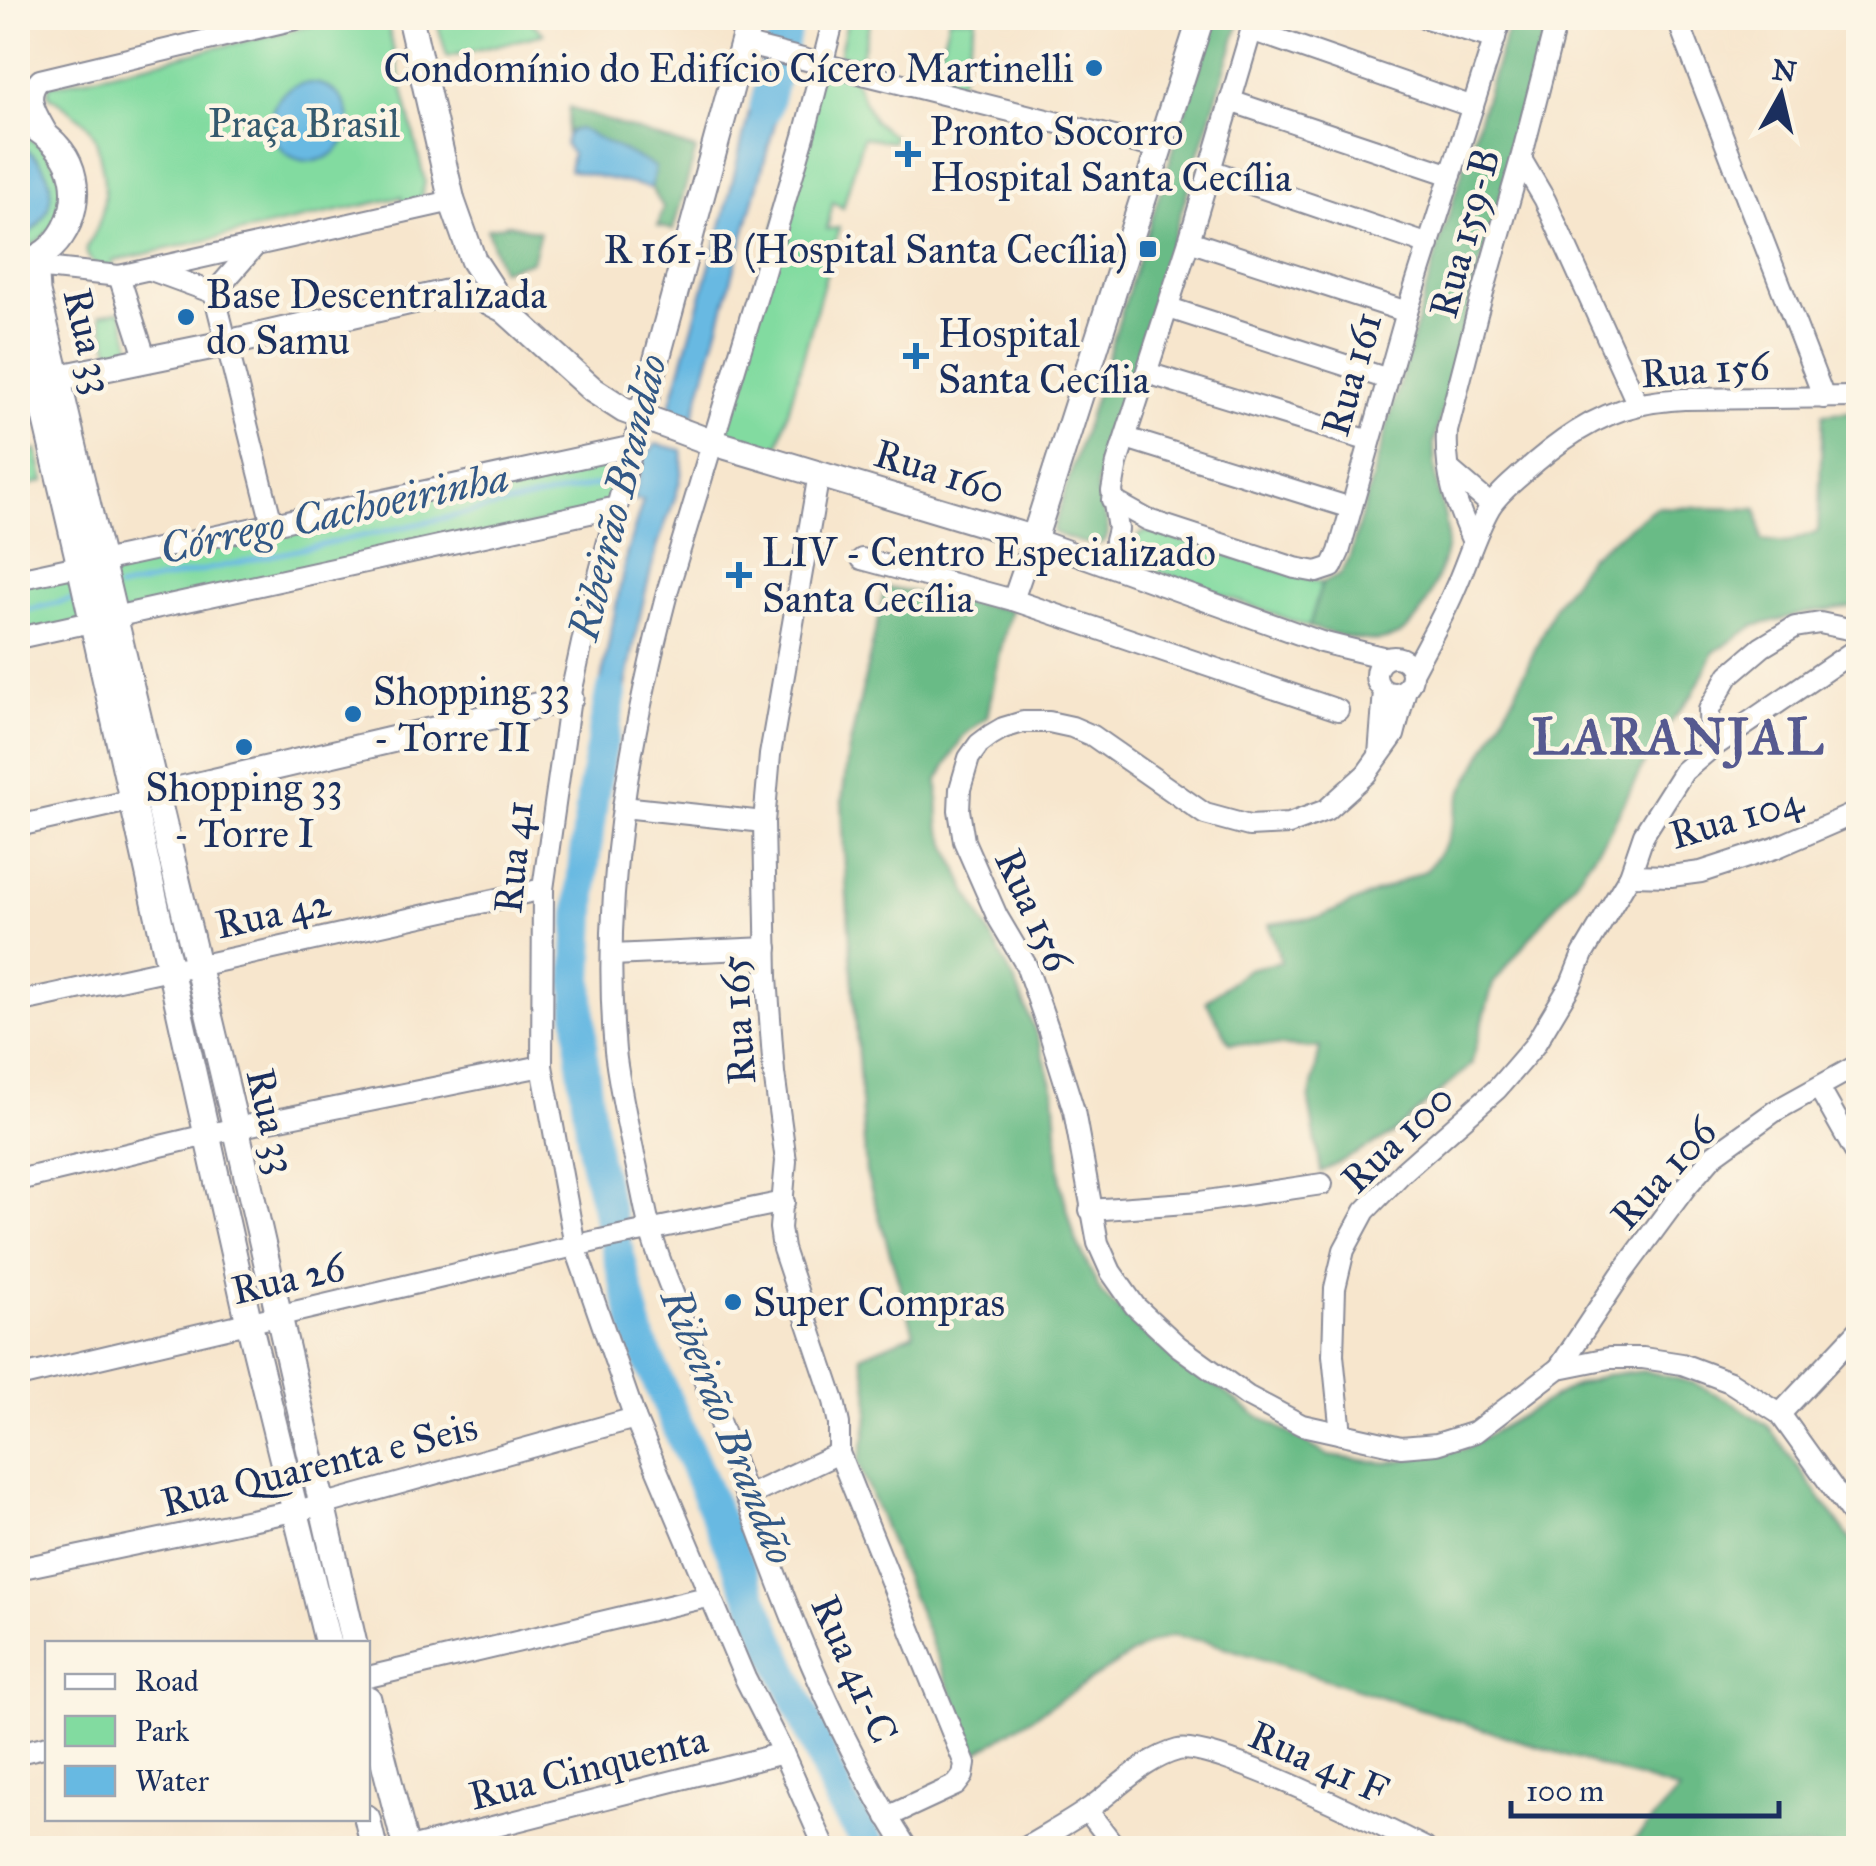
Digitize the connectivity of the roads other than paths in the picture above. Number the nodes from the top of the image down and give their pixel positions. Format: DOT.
graph roads {
  1 [pos="300,18"];
  2 [pos="410,18"];
  3 [pos="750,18"];
  4 [pos="834,18"];
  5 [pos="1201,18"];
  6 [pos="1426,18"];
  7 [pos="1501,18"];
  8 [pos="1557,18"];
  9 [pos="1677,18"];
  10 [pos="1253,24"];
  11 [pos="1495,39"];
  12 [pos="749,46"];
  13 [pos="822,63"];
  14 [pos="1230,101"];
  15 [pos="1473,107"];
  16 [pos="28,125"];
  17 [pos="1158,148"];
  18 [pos="1521,159"];
  19 [pos="1210,170"];
  20 [pos="1452,175"];
  21 [pos="452,201"];
  22 [pos="464,238"];
  23 [pos="1189,242"];
  24 [pos="1429,245"];
  25 [pos="256,246"];
  26 [pos="28,263"];
  27 [pos="149,269"];
  28 [pos="119,276"];
  29 [pos="214,293"];
  30 [pos="430,296"];
  31 [pos="18,301"];
  32 [pos="1168,308"];
  33 [pos="507,312"];
  34 [pos="1407,312"];
  35 [pos="228,343"];
  36 [pos="146,360"];
  37 [pos="1147,372"];
  38 [pos="1388,379"];
  39 [pos="38,382"];
  40 [pos="1858,397"];
  41 [pos="1824,398"];
  42 [pos="1638,405"];
  43 [pos="643,419"];
  44 [pos="1126,438"];
  45 [pos="1370,441"];
  46 [pos="709,442"];
  47 [pos="634,446"];
  48 [pos="1448,468"];
  49 [pos="819,474"];
  50 [pos="1112,500"];
  51 [pos="617,504"];
  52 [pos="1491,505"];
  53 [pos="1351,508"];
  54 [pos="1148,520"];
  55 [pos="272,524"];
  56 [pos="1034,538"];
  57 [pos="1473,542"];
  58 [pos="862,558"];
  59 [pos="1116,558"];
  60 [pos="91,565"];
  61 [pos="18,579"];
  62 [pos="1014,600"];
  63 [pos="102,616"];
  64 [pos="1858,631"];
  65 [pos="1433,634"];
  66 [pos="18,638"];
  67 [pos="1858,648"];
  68 [pos="1385,671"];
  69 [pos="1409,681"];
  70 [pos="570,698"];
  71 [pos="1338,710"];
  72 [pos="1710,749"];
  73 [pos="1379,757"];
  74 [pos="144,798"];
  75 [pos="624,807"];
  76 [pos="1858,812"];
  77 [pos="764,822"];
  78 [pos="18,826"];
  79 [pos="1630,875"];
  80 [pos="544,889"];
  81 [pos="767,948"];
  82 [pos="612,955"];
  83 [pos="198,966"];
  84 [pos="169,969"];
  85 [pos="18,1002"];
  86 [pos="542,1066"];
  87 [pos="1858,1066"];
  88 [pos="1818,1088"];
  89 [pos="236,1128"];
  90 [pos="207,1136"];
  91 [pos="1858,1157"];
  92 [pos="18,1180"];
  93 [pos="1322,1184"];
  94 [pos="784,1202"];
  95 [pos="1090,1210"];
  96 [pos="650,1230"];
  97 [pos="575,1246"];
  98 [pos="280,1316"];
  99 [pos="250,1323"];
  100 [pos="1858,1331"];
  101 [pos="1559,1368"];
  102 [pos="18,1378"];
  103 [pos="1780,1414"];
  104 [pos="634,1418"];
  105 [pos="1341,1434"];
  106 [pos="839,1453"];
  107 [pos="746,1496"];
  108 [pos="322,1505"];
  109 [pos="294,1512"];
  110 [pos="1858,1523"];
  111 [pos="18,1569"];
  112 [pos="711,1596"];
  113 [pos="327,1641"];
  114 [pos="353,1641"];
  115 [pos="370,1677"];
  116 [pos="370,1706"];
  117 [pos="45,1747"];
  118 [pos="18,1753"];
  119 [pos="783,1753"];
  120 [pos="1087,1810"];
  121 [pos="887,1817"];
  122 [pos="368,1821"];
  123 [pos="374,1848"];
  124 [pos="408,1848"];
  125 [pos="825,1848"];
  126 [pos="907,1848"];
  127 [pos="1025,1848"];
  128 [pos="1116,1848"];
  129 [pos="1424,1848"];
  1 -- 16 [label="street"];
  2 -- 21 [label="street"];
  3 -- 12 [label="street, Rua 41"];
  4 -- 13 [label="street"];
  5 -- 17 [label="street"];
  6 -- 11 [label="street"];
  7 -- 11 [label="street, Rua 161"];
  8 -- 18 [label="street, Rua 159-B"];
  9 -- 41 [label="street"];
  10 -- 14 [label="street"];
  10 -- 15 [label="street"];
  11 -- 15 [label="street, Rua 161"];
  12 -- 13 [label="street"];
  12 -- 43 [label="street, Rua 41"];
  13 -- 17 [label="street"];
  13 -- 46 [label="street, Rua 41-C"];
  14 -- 19 [label="street"];
  14 -- 20 [label="street"];
  15 -- 20 [label="street, Rua 161"];
  16 -- 26 [label="street, Rua 33"];
  17 -- 56 [label="street"];
  18 -- 42 [label="street"];
  18 -- 48 [label="street, Rua 159-B"];
  19 -- 23 [label="street"];
  19 -- 24 [label="street"];
  20 -- 24 [label="street, Rua 161"];
  21 -- 22 [label="street"];
  21 -- 25 [label="street"];
  22 -- 30 [label="street"];
  22 -- 33 [label="street"];
  23 -- 32 [label="street"];
  23 -- 34 [label="street"];
  24 -- 34 [label="street, Rua 161"];
  25 -- 27 [label="street"];
  25 -- 29 [label="street"];
  26 -- 28 [label="street"];
  26 -- 39 [label="street, Rua 33"];
  27 -- 28 [label="street"];
  27 -- 29 [label="street"];
  28 -- 36 [label="street"];
  29 -- 35 [label="street"];
  30 -- 33 [label="street"];
  30 -- 35 [label="street"];
  31 -- 39 [label="street, Rua 33"];
  32 -- 37 [label="street"];
  32 -- 38 [label="street"];
  33 -- 43 [label="street"];
  34 -- 38 [label="street, Rua 161"];
  35 -- 36 [label="street"];
  35 -- 55 [label="street"];
  36 -- 39 [label="street"];
  37 -- 44 [label="street"];
  37 -- 45 [label="street"];
  38 -- 45 [label="street, Rua 161"];
  39 -- 60 [label="street, Rua 33"];
  40 -- 41 [label="street, Rua 156"];
  41 -- 42 [label="street, Rua 156"];
  42 -- 52 [label="street, Rua 156"];
  43 -- 46 [label="street"];
  43 -- 47 [label="street, Rua 41"];
  44 -- 50 [label="street"];
  44 -- 53 [label="street"];
  45 -- 53 [label="street, Rua 161"];
  46 -- 49 [label="street, Rua 160"];
  46 -- 75 [label="street, Rua 41-C"];
  47 -- 51 [label="street, Rua 41"];
  47 -- 55 [label="street"];
  48 -- 52 [label="street"];
  48 -- 57 [label="street, Rua 159-B"];
  49 -- 56 [label="street, Rua 160"];
  49 -- 77 [label="street, Rua 165"];
  50 -- 54 [label="street, Rua 161"];
  50 -- 59 [label="street"];
  51 -- 63 [label="street"];
  51 -- 70 [label="street, Rua 41"];
  52 -- 57 [label="street, Rua 156"];
  53 -- 54 [label="street, Rua 161"];
  54 -- 59 [label="street"];
  55 -- 60 [label="street"];
  56 -- 59 [label="street, Rua 160"];
  56 -- 62 [label="street"];
  57 -- 65 [label="street, Rua 156"];
  58 -- 62 [label="street"];
  59 -- 68 [label="street, Rua 160"];
  60 -- 61 [label="street"];
  60 -- 63 [label="street, Rua 33"];
  62 -- 71 [label="street"];
  63 -- 66 [label="street"];
  63 -- 74 [label="street, Rua 33"];
  64 -- 72 [label="street"];
  65 -- 68 [label="street"];
  65 -- 69 [label="street, Rua 156"];
  67 -- 72 [label="street, Rua 100"];
  68 -- 69 [label="street"];
  68 -- 69 [label="street"];
  68 -- 73 [label="street"];
  69 -- 73 [label="street, Rua 156"];
  70 -- 74 [label="street"];
  70 -- 80 [label="street, Rua 41"];
  72 -- 79 [label="street, Rua 100"];
  73 -- 95 [label="street, Rua 156"];
  74 -- 78 [label="street"];
  74 -- 83 [label="street, Rua 33"];
  74 -- 84 [label="street, Rua 33"];
  75 -- 77 [label="street"];
  75 -- 82 [label="street, Rua 41-C"];
  76 -- 79 [label="street, Rua 104"];
  77 -- 81 [label="street, Rua 165"];
  79 -- 105 [label="street, Rua 100"];
  80 -- 83 [label="street, Rua 42"];
  80 -- 86 [label="street, Rua 41"];
  81 -- 82 [label="street"];
  81 -- 94 [label="street, Rua 165"];
  82 -- 96 [label="street, Rua 41-C"];
  83 -- 84 [label="street, Rua 42"];
  83 -- 89 [label="street, Rua 33"];
  84 -- 85 [label="street, Rua 42"];
  84 -- 90 [label="street, Rua 33"];
  86 -- 89 [label="street"];
  86 -- 97 [label="street, Rua 41"];
  87 -- 88 [label="street, Rua 106"];
  88 -- 91 [label="street"];
  88 -- 101 [label="street, Rua 106"];
  89 -- 90 [label="street"];
  89 -- 98 [label="street, Rua 33"];
  90 -- 92 [label="street"];
  90 -- 99 [label="street, Rua 33"];
  93 -- 95 [label="street"];
  94 -- 96 [label="street, Rua 26"];
  94 -- 106 [label="street, Rua 165"];
  95 -- 105 [label="street, Rua 156"];
  96 -- 97 [label="street, Rua 26"];
  96 -- 107 [label="street, Rua 41-C"];
  97 -- 98 [label="street, Rua 26"];
  97 -- 104 [label="street, Rua 41"];
  98 -- 99 [label="street, Rua 26"];
  98 -- 108 [label="street, Rua 33"];
  99 -- 102 [label="street, Rua 26"];
  99 -- 109 [label="street, Rua 33"];
  100 -- 103 [label="street"];
  101 -- 103 [label="street"];
  101 -- 105 [label="street"];
  103 -- 110 [label="street"];
  104 -- 108 [label="street, Rua Quarenta e Seis"];
  104 -- 112 [label="street, Rua 41"];
  106 -- 107 [label="street"];
  106 -- 121 [label="street, Rua 165"];
  107 -- 121 [label="street, Rua 41-C"];
  108 -- 109 [label="street, Rua Quarenta e Seis"];
  108 -- 114 [label="street, Rua 33"];
  109 -- 111 [label="street, Rua Quarenta e Seis"];
  109 -- 113 [label="street, Rua 33"];
  112 -- 115 [label="street"];
  112 -- 119 [label="street, Rua 41"];
  116 -- 124 [label="street"];
  117 -- 118 [label="street"];
  119 -- 124 [label="street, Rua Cinquenta"];
  119 -- 125 [label="street, Rua 41"];
  120 -- 127 [label="street"];
  120 -- 128 [label="street"];
  120 -- 129 [label="street, Rua 41 F"];
  121 -- 126 [label="street, Rua 41-C"];
  122 -- 123 [label="street"];
}
